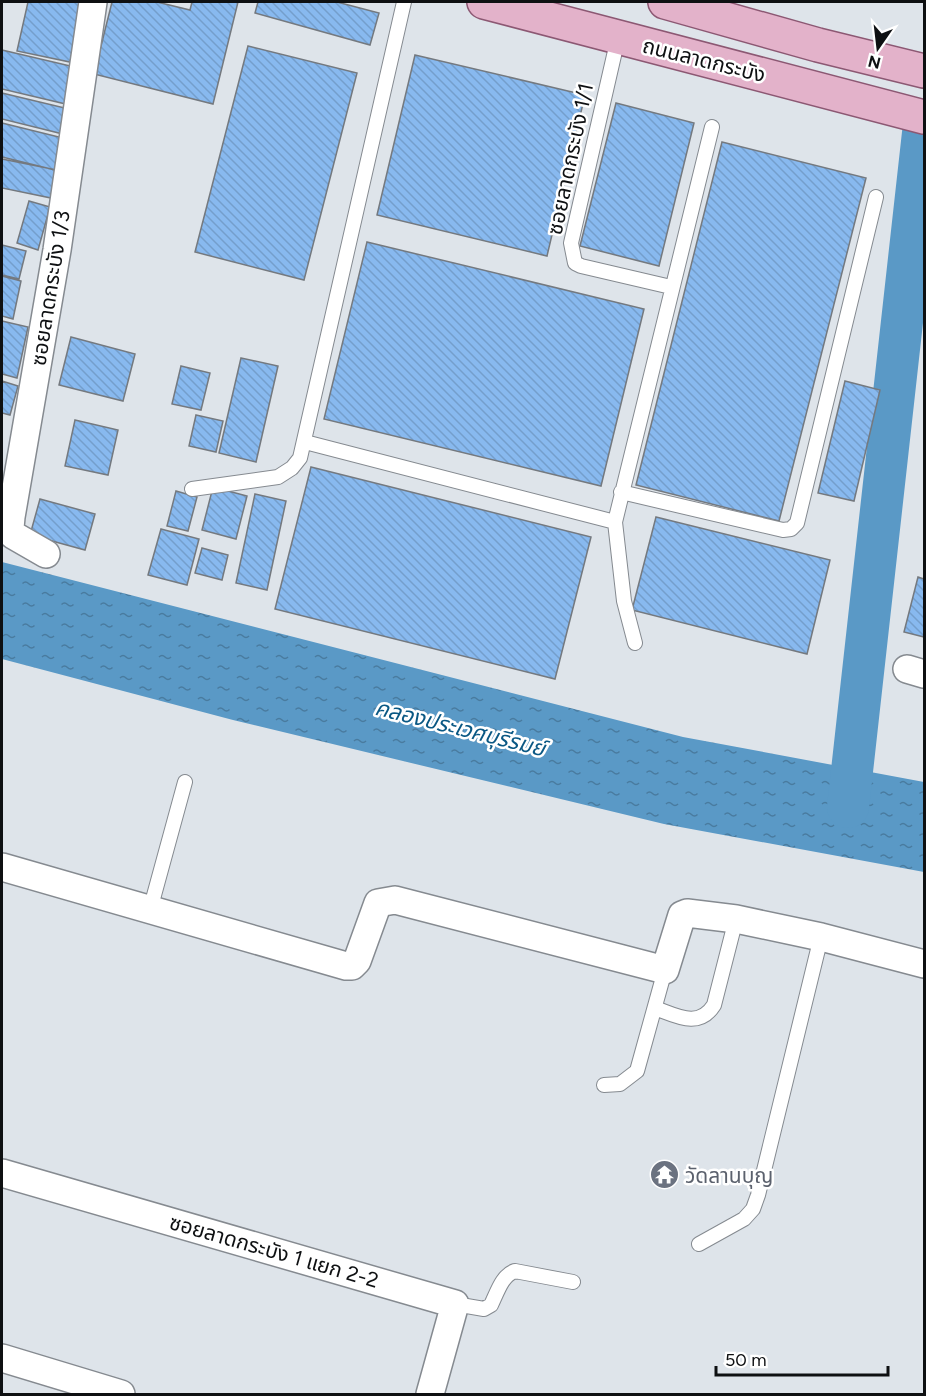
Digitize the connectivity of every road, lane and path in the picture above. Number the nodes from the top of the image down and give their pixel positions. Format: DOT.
graph roads {
  1 [pos="93,2"];
  2 [pos="404,2"];
  3 [pos="484,2"];
  4 [pos="665,2"];
  5 [pos="618,38"];
  6 [pos="924,71"];
  7 [pos="924,117"];
  8 [pos="712,127"];
  9 [pos="876,197"];
  10 [pos="671,288"];
  11 [pos="305,442"];
  12 [pos="192,489"];
  13 [pos="621,492"];
  14 [pos="615,522"];
  15 [pos="46,554"];
  16 [pos="635,643"];
  17 [pos="185,782"];
  18 [pos="2,867"];
  19 [pos="150,910"];
  20 [pos="736,919"];
  21 [pos="821,937"];
  22 [pos="924,964"];
  23 [pos="665,970"];
  24 [pos="655,1008"];
  25 [pos="604,1085"];
  26 [pos="2,1173"];
  27 [pos="699,1244"];
  28 [pos="573,1282"];
  29 [pos="455,1304"];
  30 [pos="2,1358"];
  31 [pos="121,1395"];
  32 [pos="430,1395"];
  1 -- 15 [label="street, ซอยลาดกระบัง 1/3"];
  2 -- 11 [label="lane"];
  3 -- 5 [label="main road, ถนนลาดกระบัง"];
  4 -- 6 [label="main road, ถนนลาดกระบัง"];
  5 -- 7 [label="main road, ถนนลาดกระบัง"];
  5 -- 10 [label="lane, ซอยลาดกระบัง 1/1"];
  8 -- 10 [label="lane"];
  9 -- 13 [label="lane"];
  10 -- 13 [label="lane"];
  11 -- 12 [label="lane"];
  11 -- 14 [label="lane"];
  13 -- 14 [label="lane"];
  14 -- 16 [label="lane"];
  17 -- 19 [label="lane"];
  18 -- 19 [label="street"];
  19 -- 23 [label="street"];
  20 -- 21 [label="street"];
  20 -- 23 [label="street"];
  20 -- 24 [label="lane"];
  21 -- 22 [label="street"];
  21 -- 27 [label="lane"];
  23 -- 24 [label="lane"];
  24 -- 25 [label="lane"];
  26 -- 29 [label="street, ซอยลาดกระบัง 1 แยก 2-2"];
  28 -- 29 [label="lane"];
  29 -- 32 [label="street"];
  30 -- 31 [label="street"];
}
